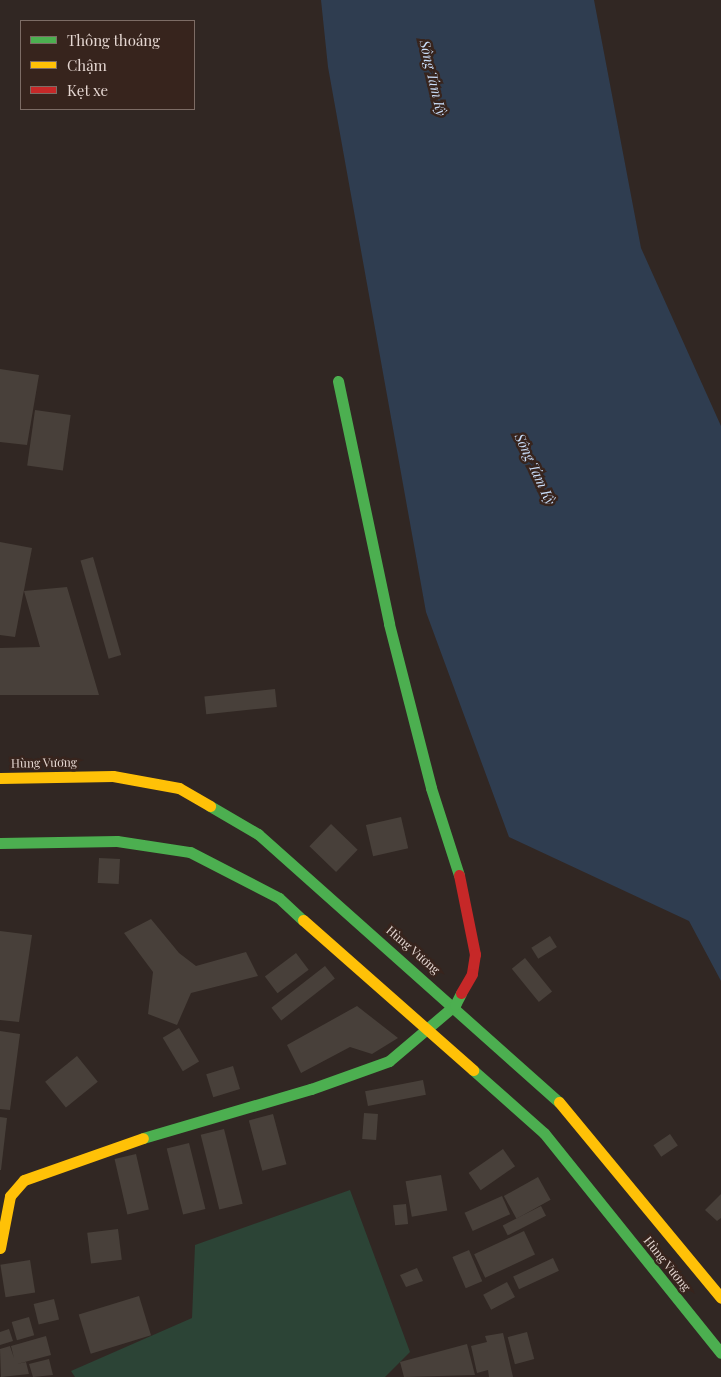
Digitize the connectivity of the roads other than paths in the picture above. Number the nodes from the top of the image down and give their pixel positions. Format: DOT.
graph roads {
  1 [pos="338,380"];
  2 [pos="0,778"];
  3 [pos="0,842"];
  4 [pos="455,1005"];
  5 [pos="428,1032"];
  6 [pos="0,1248"];
  7 [pos="721,1298"];
  8 [pos="721,1353"];
  1 -- 4 [label="main road"];
  2 -- 4 [label="main road, Hùng Vương"];
  3 -- 5 [label="main road, Hùng Vương"];
  4 -- 5 [label="main road"];
  4 -- 7 [label="main road, Hùng Vương"];
  5 -- 6 [label="main road"];
  5 -- 8 [label="main road, Hùng Vương"];
}
